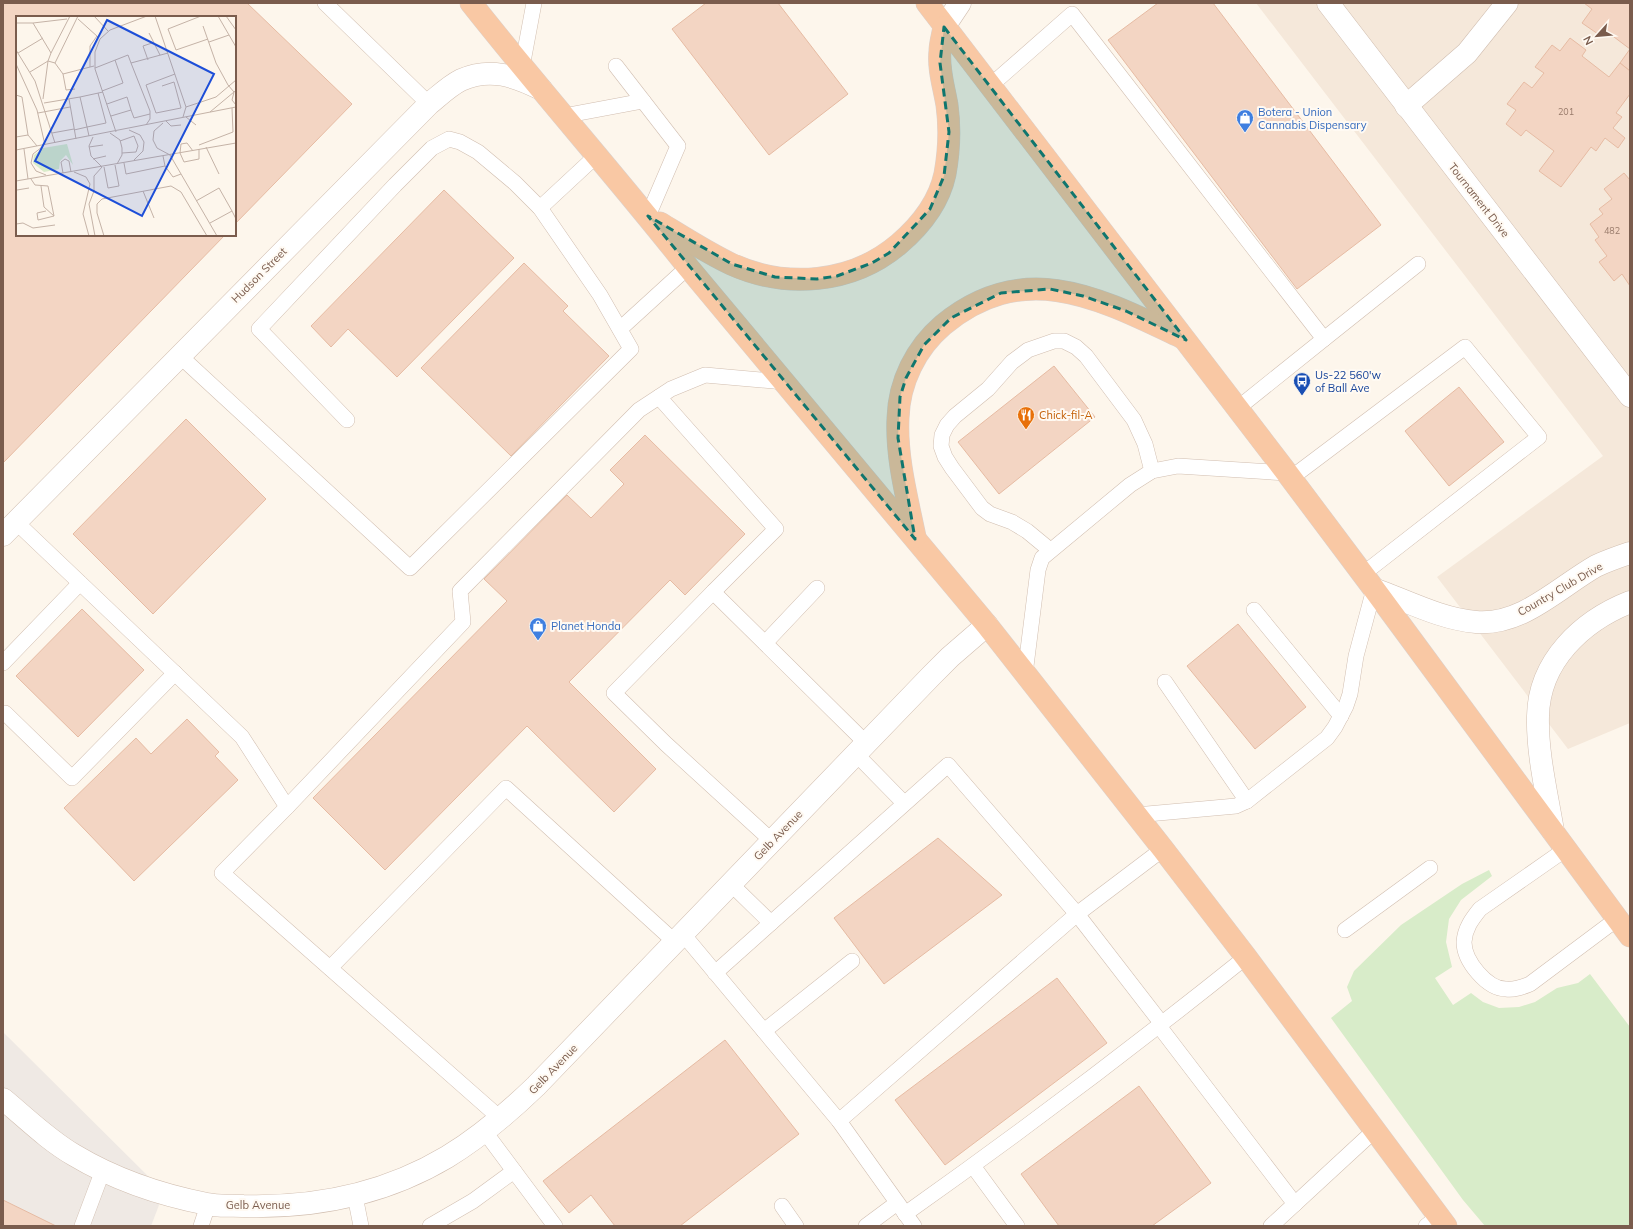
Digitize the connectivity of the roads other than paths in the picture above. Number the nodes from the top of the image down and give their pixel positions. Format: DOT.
graph roads {
  1 [pos="325,3"];
  2 [pos="471,3"];
  3 [pos="534,3"];
  4 [pos="927,3"];
  5 [pos="960,3"];
  6 [pos="1328,3"];
  7 [pos="1507,3"];
  8 [pos="1074,9"];
  9 [pos="944,27"];
  10 [pos="616,66"];
  11 [pos="522,67"];
  12 [pos="990,86"];
  13 [pos="541,89"];
  14 [pos="643,101"];
  15 [pos="429,104"];
  16 [pos="1406,106"];
  17 [pos="563,116"];
  18 [pos="596,156"];
  19 [pos="540,208"];
  20 [pos="648,216"];
  21 [pos="1418,264"];
  22 [pos="688,267"];
  23 [pos="620,329"];
  24 [pos="1324,339"];
  25 [pos="1186,340"];
  26 [pos="180,356"];
  27 [pos="785,382"];
  28 [pos="1630,396"];
  29 [pos="659,397"];
  30 [pos="1238,408"];
  31 [pos="347,420"];
  32 [pos="1152,471"];
  33 [pos="1289,475"];
  34 [pos="9,528"];
  35 [pos="915,539"];
  36 [pos="1050,550"];
  37 [pos="1630,553"];
  38 [pos="1369,581"];
  39 [pos="80,584"];
  40 [pos="817,588"];
  41 [pos="713,592"];
  42 [pos="1630,602"];
  43 [pos="1254,610"];
  44 [pos="987,625"];
  45 [pos="765,643"];
  46 [pos="3,663"];
  47 [pos="175,673"];
  48 [pos="1025,674"];
  49 [pos="1165,682"];
  50 [pos="4,711"];
  51 [pos="1341,716"];
  52 [pos="861,749"];
  53 [pos="1247,801"];
  54 [pos="904,804"];
  55 [pos="287,807"];
  56 [pos="1136,815"];
  57 [pos="1553,831"];
  58 [pos="772,841"];
  59 [pos="1163,849"];
  60 [pos="1566,849"];
  61 [pos="1430,868"];
  62 [pos="731,884"];
  63 [pos="1077,914"];
  64 [pos="771,923"];
  65 [pos="1624,927"];
  66 [pos="1345,930"];
  67 [pos="679,938"];
  68 [pos="1246,957"];
  69 [pos="852,961"];
  70 [pos="330,968"];
  71 [pos="715,973"];
  72 [pos="1161,1025"];
  73 [pos="764,1031"];
  74 [pos="3,1099"];
  75 [pos="839,1121"];
  76 [pos="493,1126"];
  77 [pos="1375,1130"];
  78 [pos="973,1166"];
  79 [pos="103,1170"];
  80 [pos="514,1171"];
  81 [pos="355,1196"];
  82 [pos="1295,1204"];
  83 [pos="208,1205"];
  84 [pos="782,1206"];
  85 [pos="906,1214"];
  86 [pos="1437,1223"];
  87 [pos="82,1226"];
  88 [pos="201,1226"];
  89 [pos="360,1226"];
  90 [pos="430,1226"];
  91 [pos="555,1226"];
  92 [pos="796,1226"];
  93 [pos="866,1226"];
  94 [pos="1017,1226"];
  95 [pos="1271,1226"];
  1 -- 15 [label="lane"];
  2 -- 11 [label="highway"];
  3 -- 11 [label="lane"];
  4 -- 9 [label="highway"];
  5 -- 9 [label="street"];
  6 -- 16 [label="street, Tournament Drive"];
  7 -- 16 [label="street"];
  8 -- 12 [label="lane"];
  8 -- 24 [label="lane"];
  9 -- 12 [label="highway"];
  9 -- 20 [label="highway"];
  10 -- 14 [label="lane"];
  11 -- 13 [label="highway"];
  12 -- 25 [label="highway"];
  13 -- 15 [label="street, Hudson Street"];
  13 -- 17 [label="highway"];
  14 -- 17 [label="lane"];
  14 -- 20 [label="lane"];
  15 -- 26 [label="street, Hudson Street"];
  16 -- 28 [label="street, Tournament Drive"];
  17 -- 18 [label="highway"];
  18 -- 19 [label="lane"];
  18 -- 20 [label="highway"];
  19 -- 23 [label="lane"];
  19 -- 31 [label="lane"];
  20 -- 22 [label="highway"];
  21 -- 24 [label="lane"];
  22 -- 23 [label="lane"];
  22 -- 27 [label="highway"];
  23 -- 26 [label="lane"];
  24 -- 30 [label="lane"];
  25 -- 30 [label="highway"];
  25 -- 35 [label="highway"];
  26 -- 34 [label="street, Hudson Street"];
  27 -- 29 [label="lane"];
  27 -- 35 [label="highway"];
  29 -- 41 [label="lane"];
  29 -- 55 [label="lane"];
  30 -- 33 [label="highway"];
  32 -- 33 [label="lane"];
  32 -- 36 [label="lane"];
  32 -- 36 [label="lane"];
  33 -- 38 [label="highway"];
  33 -- 38 [label="lane"];
  34 -- 39 [label="lane"];
  35 -- 44 [label="highway"];
  36 -- 48 [label="lane"];
  37 -- 38 [label="street, Country Club Drive"];
  38 -- 51 [label="lane"];
  38 -- 57 [label="highway"];
  39 -- 46 [label="lane"];
  39 -- 47 [label="lane"];
  40 -- 45 [label="lane"];
  41 -- 45 [label="lane"];
  41 -- 58 [label="lane"];
  42 -- 57 [label="street"];
  43 -- 51 [label="lane"];
  44 -- 48 [label="highway"];
  44 -- 52 [label="street, Gelb Avenue"];
  45 -- 52 [label="lane"];
  47 -- 50 [label="lane"];
  47 -- 55 [label="lane"];
  48 -- 56 [label="highway"];
  49 -- 53 [label="lane"];
  51 -- 53 [label="lane"];
  52 -- 54 [label="lane"];
  52 -- 58 [label="street, Gelb Avenue"];
  53 -- 56 [label="lane"];
  54 -- 63 [label="lane"];
  54 -- 64 [label="lane"];
  55 -- 70 [label="lane"];
  56 -- 59 [label="highway"];
  57 -- 60 [label="highway"];
  58 -- 62 [label="street, Gelb Avenue"];
  59 -- 63 [label="lane"];
  59 -- 68 [label="highway"];
  60 -- 65 [label="highway"];
  60 -- 65 [label="lane"];
  61 -- 66 [label="lane"];
  62 -- 64 [label="lane"];
  62 -- 67 [label="street, Gelb Avenue"];
  63 -- 72 [label="lane"];
  63 -- 75 [label="lane"];
  64 -- 71 [label="lane"];
  67 -- 70 [label="lane"];
  67 -- 71 [label="lane"];
  67 -- 76 [label="street, Gelb Avenue"];
  68 -- 72 [label="lane"];
  68 -- 77 [label="highway"];
  69 -- 73 [label="lane"];
  70 -- 76 [label="lane"];
  71 -- 73 [label="lane"];
  72 -- 78 [label="lane"];
  72 -- 82 [label="lane"];
  73 -- 75 [label="lane"];
  74 -- 79 [label="street, Gelb Avenue"];
  75 -- 85 [label="lane"];
  76 -- 80 [label="lane"];
  76 -- 81 [label="street, Gelb Avenue"];
  77 -- 82 [label="lane"];
  77 -- 86 [label="highway"];
  78 -- 85 [label="lane"];
  78 -- 94 [label="lane"];
  79 -- 83 [label="street, Gelb Avenue"];
  79 -- 87 [label="lane"];
  80 -- 90 [label="lane"];
  80 -- 91 [label="lane"];
  81 -- 83 [label="street, Gelb Avenue"];
  81 -- 89 [label="lane"];
  82 -- 95 [label="lane"];
  83 -- 88 [label="lane"];
  84 -- 92 [label="lane"];
  85 -- 93 [label="lane"];
}
